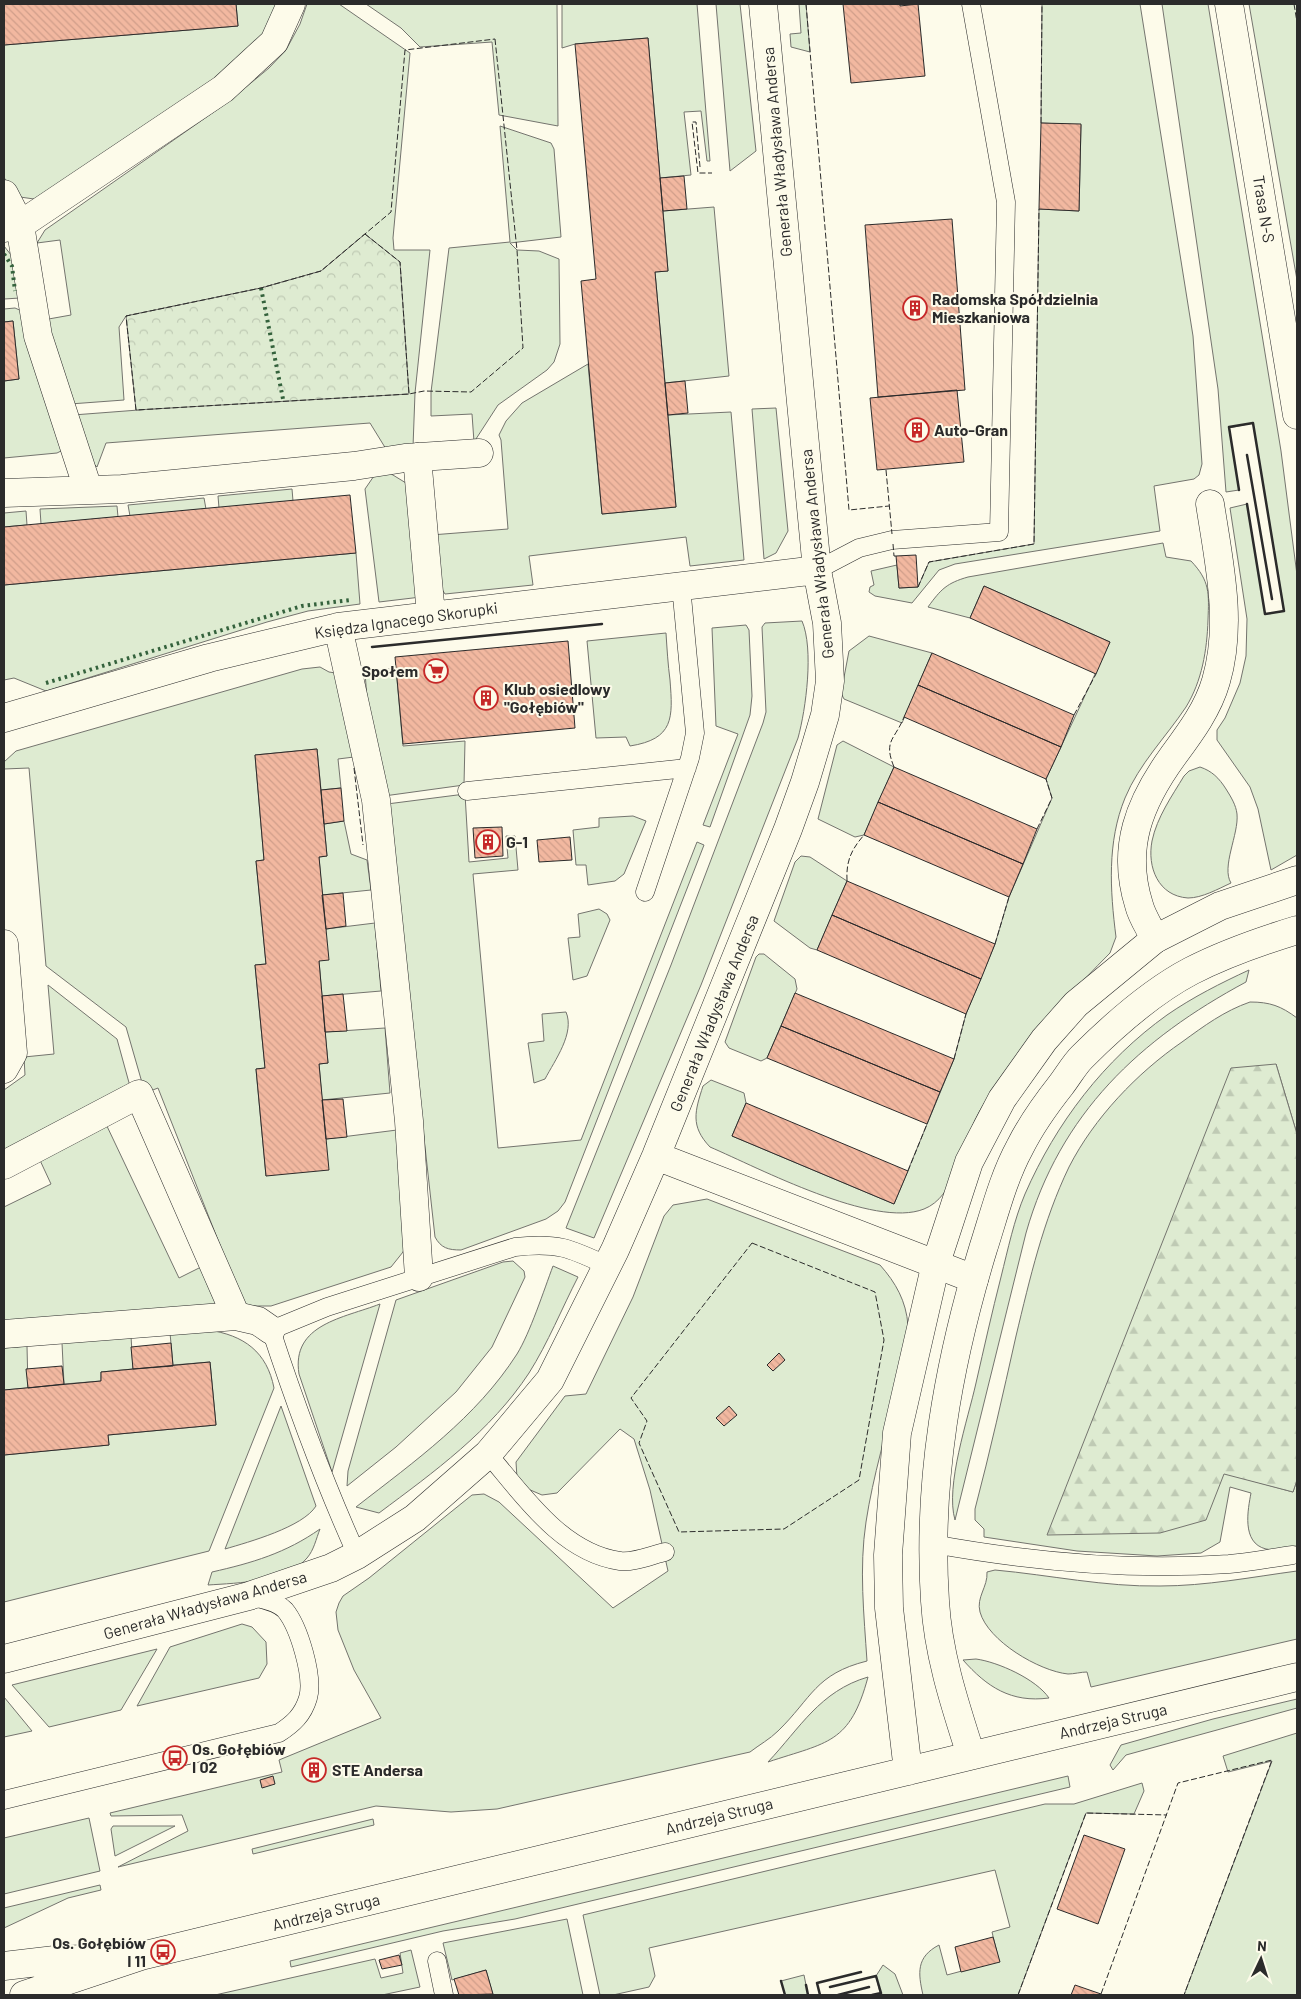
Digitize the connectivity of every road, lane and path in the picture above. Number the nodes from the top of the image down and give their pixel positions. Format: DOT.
graph roads {
  1 [pos="292,4"];
  2 [pos="763,4"];
  3 [pos="971,4"];
  4 [pos="1229,4"];
  5 [pos="4,194"];
  6 [pos="12,226"];
  7 [pos="1297,415"];
  8 [pos="479,453"];
  9 [pos="417,457"];
  10 [pos="88,489"];
  11 [pos="4,493"];
  12 [pos="1210,504"];
  13 [pos="817,570"];
  14 [pos="681,586"];
  15 [pos="431,614"];
  16 [pos="338,627"];
  17 [pos="4,718"];
  18 [pos="687,768"];
  19 [pos="467,790"];
  20 [pos="1297,880"];
  21 [pos="645,892"];
  22 [pos="1297,930"];
  23 [pos="1155,939"];
  24 [pos="4,944"];
  25 [pos="4,1069"];
  26 [pos="656,1156"];
  27 [pos="4,1165"];
  28 [pos="936,1263"];
  29 [pos="608,1266"];
  30 [pos="419,1277"];
  31 [pos="974,1279"];
  32 [pos="236,1316"];
  33 [pos="271,1330"];
  34 [pos="4,1334"];
  35 [pos="488,1454"];
  36 [pos="933,1544"];
  37 [pos="665,1552"];
  38 [pos="357,1555"];
  39 [pos="1293,1555"];
  40 [pos="249,1596"];
  41 [pos="4,1659"];
  42 [pos="1297,1677"];
  43 [pos="971,1755"];
  44 [pos="908,1771"];
  45 [pos="4,1800"];
  46 [pos="141,1956"];
  47 [pos="437,1961"];
  48 [pos="4,1966"];
  49 [pos="24,1995"];
  50 [pos="444,1995"];
  1 -- 6 [label="street"];
  2 -- 13 [label="street, Generała Władysława Andersa"];
  3 -- 13 [label="lane"];
  4 -- 7 [label="street, Trasa N-S"];
  5 -- 6 [label="street"];
  6 -- 10 [label="street"];
  8 -- 9 [label="street"];
  9 -- 10 [label="street"];
  9 -- 15 [label="street"];
  10 -- 11 [label="street"];
  12 -- 23 [label="street"];
  13 -- 14 [label="street, Księdza Ignacego Skorupki"];
  13 -- 26 [label="street, Generała Władysława Andersa"];
  14 -- 15 [label="street, Księdza Ignacego Skorupki"];
  14 -- 18 [label="lane"];
  15 -- 16 [label="street, Księdza Ignacego Skorupki"];
  16 -- 17 [label="street, Księdza Ignacego Skorupki"];
  16 -- 30 [label="street"];
  18 -- 19 [label="lane"];
  18 -- 21 [label="lane"];
  20 -- 23 [label="street"];
  22 -- 31 [label="street"];
  23 -- 28 [label="street"];
  24 -- 25 [label="street"];
  26 -- 28 [label="street"];
  26 -- 29 [label="street, Generała Władysława Andersa"];
  27 -- 32 [label="street"];
  28 -- 31 [label="street"];
  28 -- 44 [label="street"];
  29 -- 30 [label="lane"];
  29 -- 35 [label="street, Generała Władysława Andersa"];
  30 -- 33 [label="lane"];
  31 -- 36 [label="street"];
  32 -- 33 [label="street"];
  32 -- 34 [label="street"];
  33 -- 38 [label="lane"];
  35 -- 37 [label="lane"];
  35 -- 38 [label="street, Generała Władysława Andersa"];
  36 -- 39 [label="lane"];
  36 -- 43 [label="street"];
  38 -- 40 [label="street, Generała Władysława Andersa"];
  40 -- 41 [label="street, Generała Władysława Andersa"];
  40 -- 45 [label="lane"];
  42 -- 43 [label="street, Andrzeja Struga"];
  43 -- 44 [label="street, Andrzeja Struga"];
  44 -- 46 [label="street, Andrzeja Struga"];
  46 -- 48 [label="street, Andrzeja Struga"];
  46 -- 49 [label="street, Andrzeja Struga"];
  47 -- 50 [label="lane"];
}
